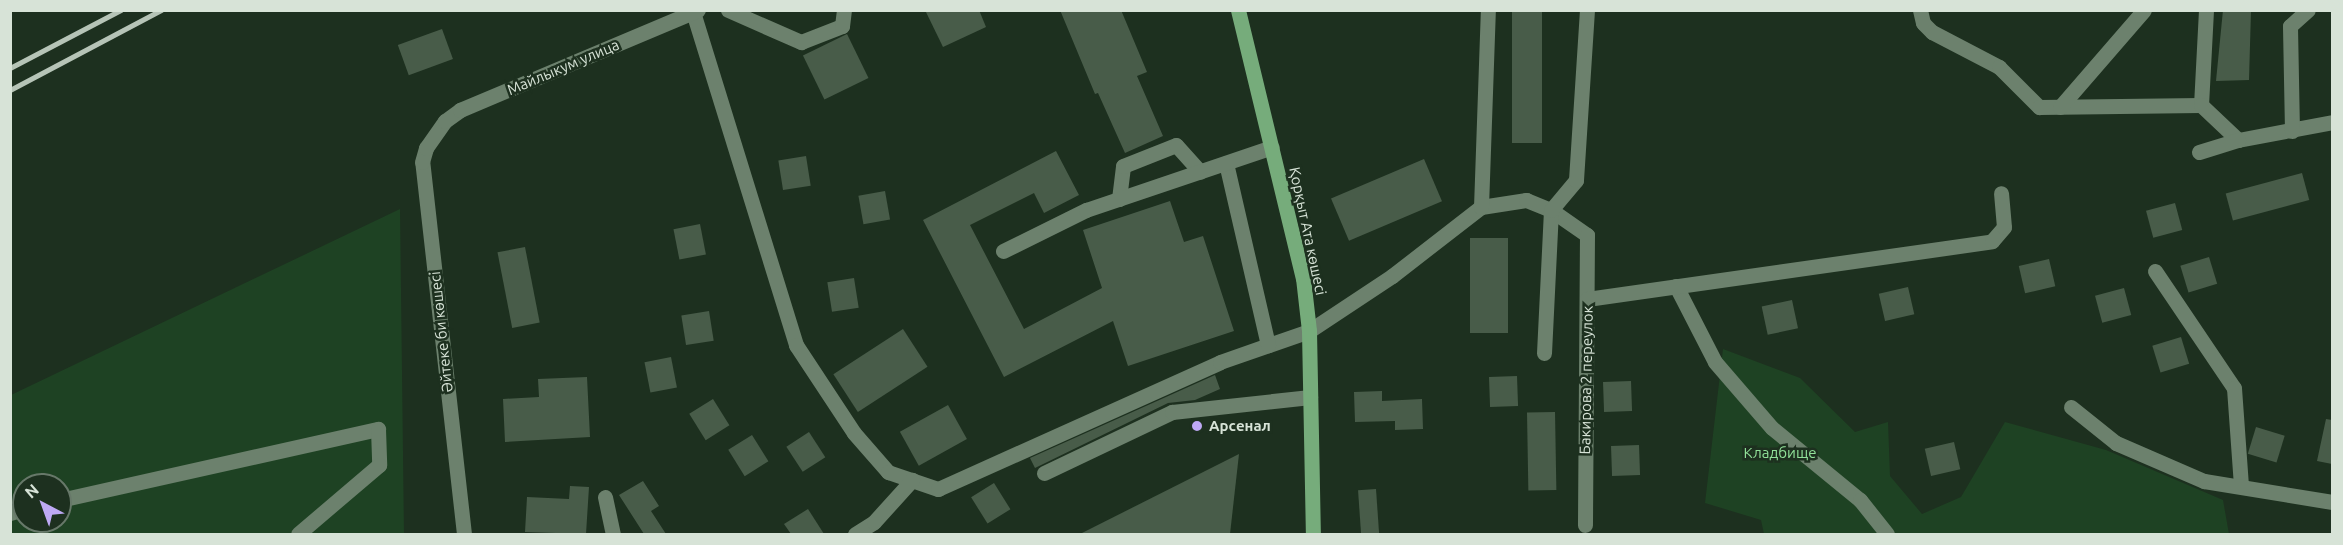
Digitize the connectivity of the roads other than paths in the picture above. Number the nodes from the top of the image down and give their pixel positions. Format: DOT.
graph roads {
  1 [pos="728,10"];
  2 [pos="844,10"];
  3 [pos="1238,10"];
  4 [pos="1488,10"];
  5 [pos="1587,10"];
  6 [pos="2144,10"];
  7 [pos="2206,10"];
  8 [pos="2308,10"];
  9 [pos="696,11"];
  10 [pos="1919,11"];
  11 [pos="2201,105"];
  12 [pos="2060,107"];
  13 [pos="2332,122"];
  14 [pos="2292,131"];
  15 [pos="434,133"];
  16 [pos="2238,140"];
  17 [pos="1272,147"];
  18 [pos="2199,152"];
  19 [pos="1226,163"];
  20 [pos="1200,172"];
  21 [pos="2001,193"];
  22 [pos="1119,200"];
  23 [pos="1481,207"];
  24 [pos="1551,210"];
  25 [pos="1004,251"];
  26 [pos="2155,271"];
  27 [pos="1676,286"];
  28 [pos="1587,299"];
  29 [pos="1309,331"];
  30 [pos="1268,345"];
  31 [pos="1544,352"];
  32 [pos="1310,397"];
  33 [pos="2071,407"];
  34 [pos="1044,473"];
  35 [pos="912,480"];
  36 [pos="2241,486"];
  37 [pos="72,497"];
  38 [pos="604,497"];
  39 [pos="2332,502"];
  40 [pos="1585,525"];
  41 [pos="298,534"];
  42 [pos="464,534"];
  43 [pos="613,534"];
  44 [pos="855,534"];
  45 [pos="1313,534"];
  46 [pos="1887,534"];
  1 -- 2 [label="street"];
  3 -- 17 [label="main road, Қорқыт Ата көшесі"];
  4 -- 23 [label="street"];
  5 -- 24 [label="street"];
  6 -- 12 [label="street"];
  7 -- 11 [label="street"];
  8 -- 14 [label="street"];
  9 -- 15 [label="street, Майлыкум улица"];
  9 -- 35 [label="street"];
  10 -- 12 [label="street"];
  11 -- 12 [label="street"];
  11 -- 16 [label="street"];
  13 -- 14 [label="street"];
  14 -- 16 [label="street"];
  15 -- 42 [label="street, Әйтеке би көшесі"];
  16 -- 18 [label="street"];
  17 -- 19 [label="street"];
  17 -- 29 [label="main road, Қорқыт Ата көшесі"];
  19 -- 20 [label="street"];
  19 -- 30 [label="street"];
  20 -- 22 [label="street"];
  20 -- 22 [label="street"];
  21 -- 27 [label="street"];
  22 -- 25 [label="street"];
  23 -- 24 [label="street"];
  23 -- 29 [label="street"];
  24 -- 28 [label="street, Бакирова 2 переулок"];
  24 -- 31 [label="street"];
  26 -- 36 [label="street"];
  27 -- 28 [label="street"];
  27 -- 46 [label="street"];
  28 -- 40 [label="street, Бакирова 2 переулок"];
  29 -- 30 [label="street"];
  29 -- 32 [label="main road, Қорқыт Ата көшесі"];
  30 -- 35 [label="street"];
  32 -- 34 [label="street"];
  32 -- 45 [label="main road, Қорқыт Ата көшесі"];
  33 -- 36 [label="street"];
  35 -- 44 [label="street"];
  36 -- 39 [label="street"];
  37 -- 41 [label="street"];
  38 -- 43 [label="street"];
}
